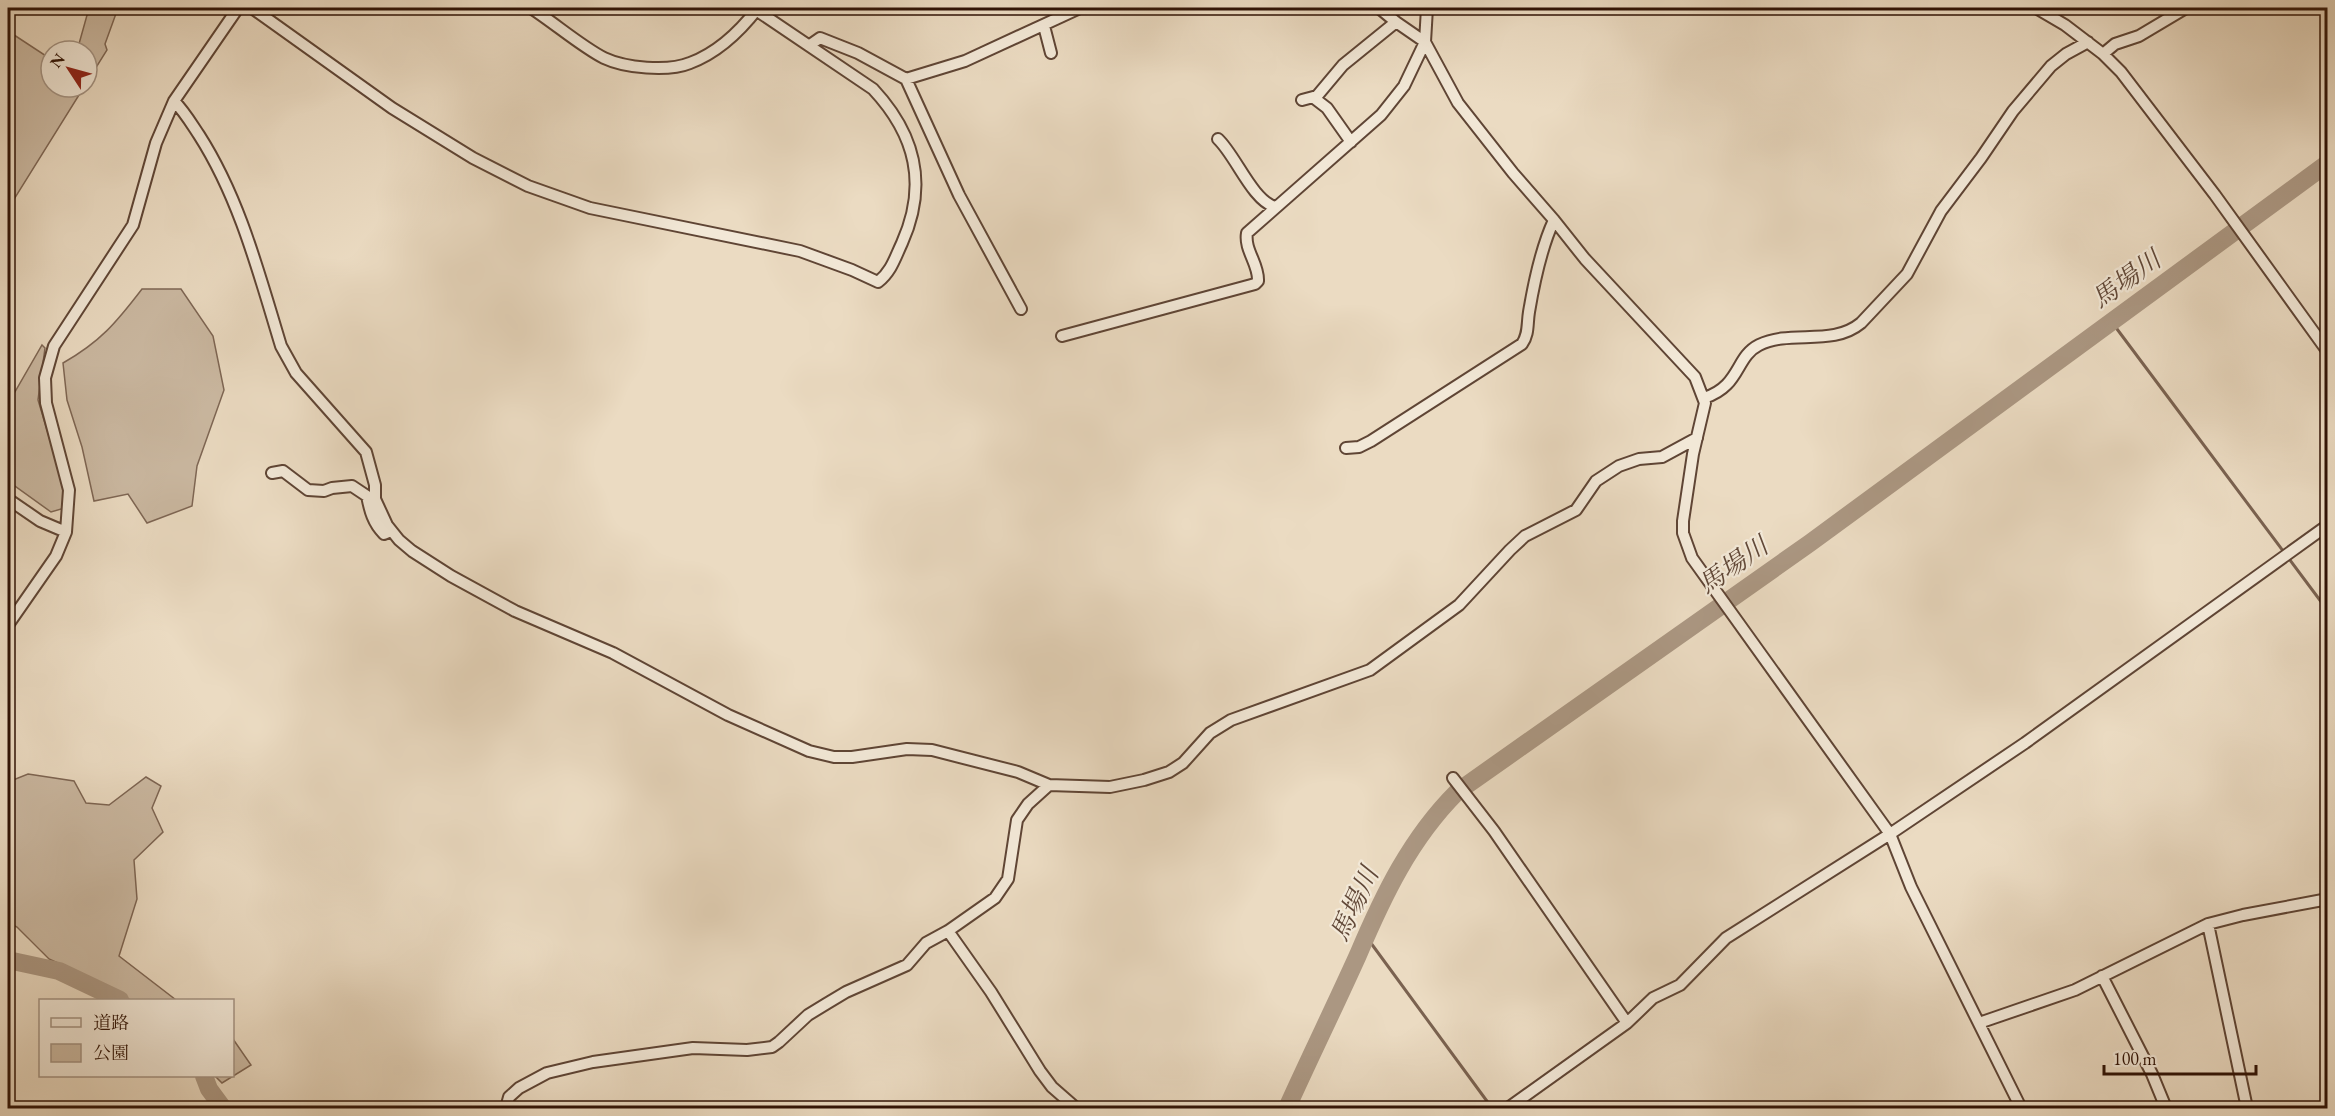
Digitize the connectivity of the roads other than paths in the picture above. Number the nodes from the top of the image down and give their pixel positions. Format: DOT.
graph roads {
  1 [pos="237,8"];
  2 [pos="252,8"];
  3 [pos="531,8"];
  4 [pos="1080,8"];
  5 [pos="1379,8"];
  6 [pos="1427,8"];
  7 [pos="2036,8"];
  8 [pos="2186,8"];
  9 [pos="757,9"];
  10 [pos="1396,22"];
  11 [pos="1044,26"];
  12 [pos="1425,42"];
  13 [pos="2088,42"];
  14 [pos="810,45"];
  15 [pos="1052,53"];
  16 [pos="2103,54"];
  17 [pos="906,80"];
  18 [pos="1314,98"];
  19 [pos="1302,100"];
  20 [pos="174,101"];
  21 [pos="1218,139"];
  22 [pos="1351,142"];
  23 [pos="1275,207"];
  24 [pos="1554,220"];
  25 [pos="1021,309"];
  26 [pos="1062,336"];
  27 [pos="2328,352"];
  28 [pos="1704,398"];
  29 [pos="1697,438"];
  30 [pos="1346,448"];
  31 [pos="272,473"];
  32 [pos="8,499"];
  33 [pos="2328,525"];
  34 [pos="391,531"];
  35 [pos="66,532"];
  36 [pos="8,625"];
  37 [pos="1453,778"];
  38 [pos="1049,785"];
  39 [pos="1890,834"];
  40 [pos="2328,899"];
  41 [pos="2208,924"];
  42 [pos="948,931"];
  43 [pos="2102,976"];
  44 [pos="1627,1023"];
  45 [pos="1979,1023"];
  46 [pos="506,1108"];
  47 [pos="1076,1108"];
  48 [pos="1508,1108"];
  49 [pos="2020,1108"];
  50 [pos="2166,1108"];
  51 [pos="2247,1108"];
  1 -- 20 [label="street"];
  2 -- 14 [label="street"];
  3 -- 9 [label="street"];
  4 -- 11 [label="street"];
  5 -- 10 [label="street"];
  6 -- 12 [label="street"];
  7 -- 13 [label="street"];
  8 -- 16 [label="street"];
  9 -- 14 [label="street"];
  10 -- 12 [label="street"];
  10 -- 18 [label="street"];
  11 -- 15 [label="street"];
  11 -- 17 [label="street"];
  12 -- 22 [label="street"];
  12 -- 24 [label="street"];
  13 -- 16 [label="street"];
  13 -- 28 [label="street"];
  14 -- 17 [label="street"];
  16 -- 27 [label="street"];
  17 -- 25 [label="street"];
  18 -- 19 [label="street"];
  18 -- 22 [label="street"];
  20 -- 34 [label="street"];
  20 -- 35 [label="street"];
  21 -- 23 [label="street"];
  22 -- 23 [label="street"];
  23 -- 26 [label="street"];
  24 -- 28 [label="street"];
  24 -- 30 [label="street"];
  28 -- 29 [label="street"];
  29 -- 38 [label="street"];
  29 -- 39 [label="street"];
  31 -- 34 [label="street"];
  32 -- 35 [label="street"];
  33 -- 39 [label="street"];
  34 -- 38 [label="street"];
  35 -- 36 [label="street"];
  37 -- 44 [label="street"];
  38 -- 42 [label="street"];
  39 -- 44 [label="street"];
  39 -- 45 [label="street"];
  40 -- 41 [label="street"];
  41 -- 43 [label="street"];
  41 -- 51 [label="street"];
  42 -- 46 [label="street"];
  42 -- 47 [label="street"];
  43 -- 45 [label="street"];
  43 -- 50 [label="street"];
  44 -- 48 [label="street"];
  45 -- 49 [label="street"];
}
